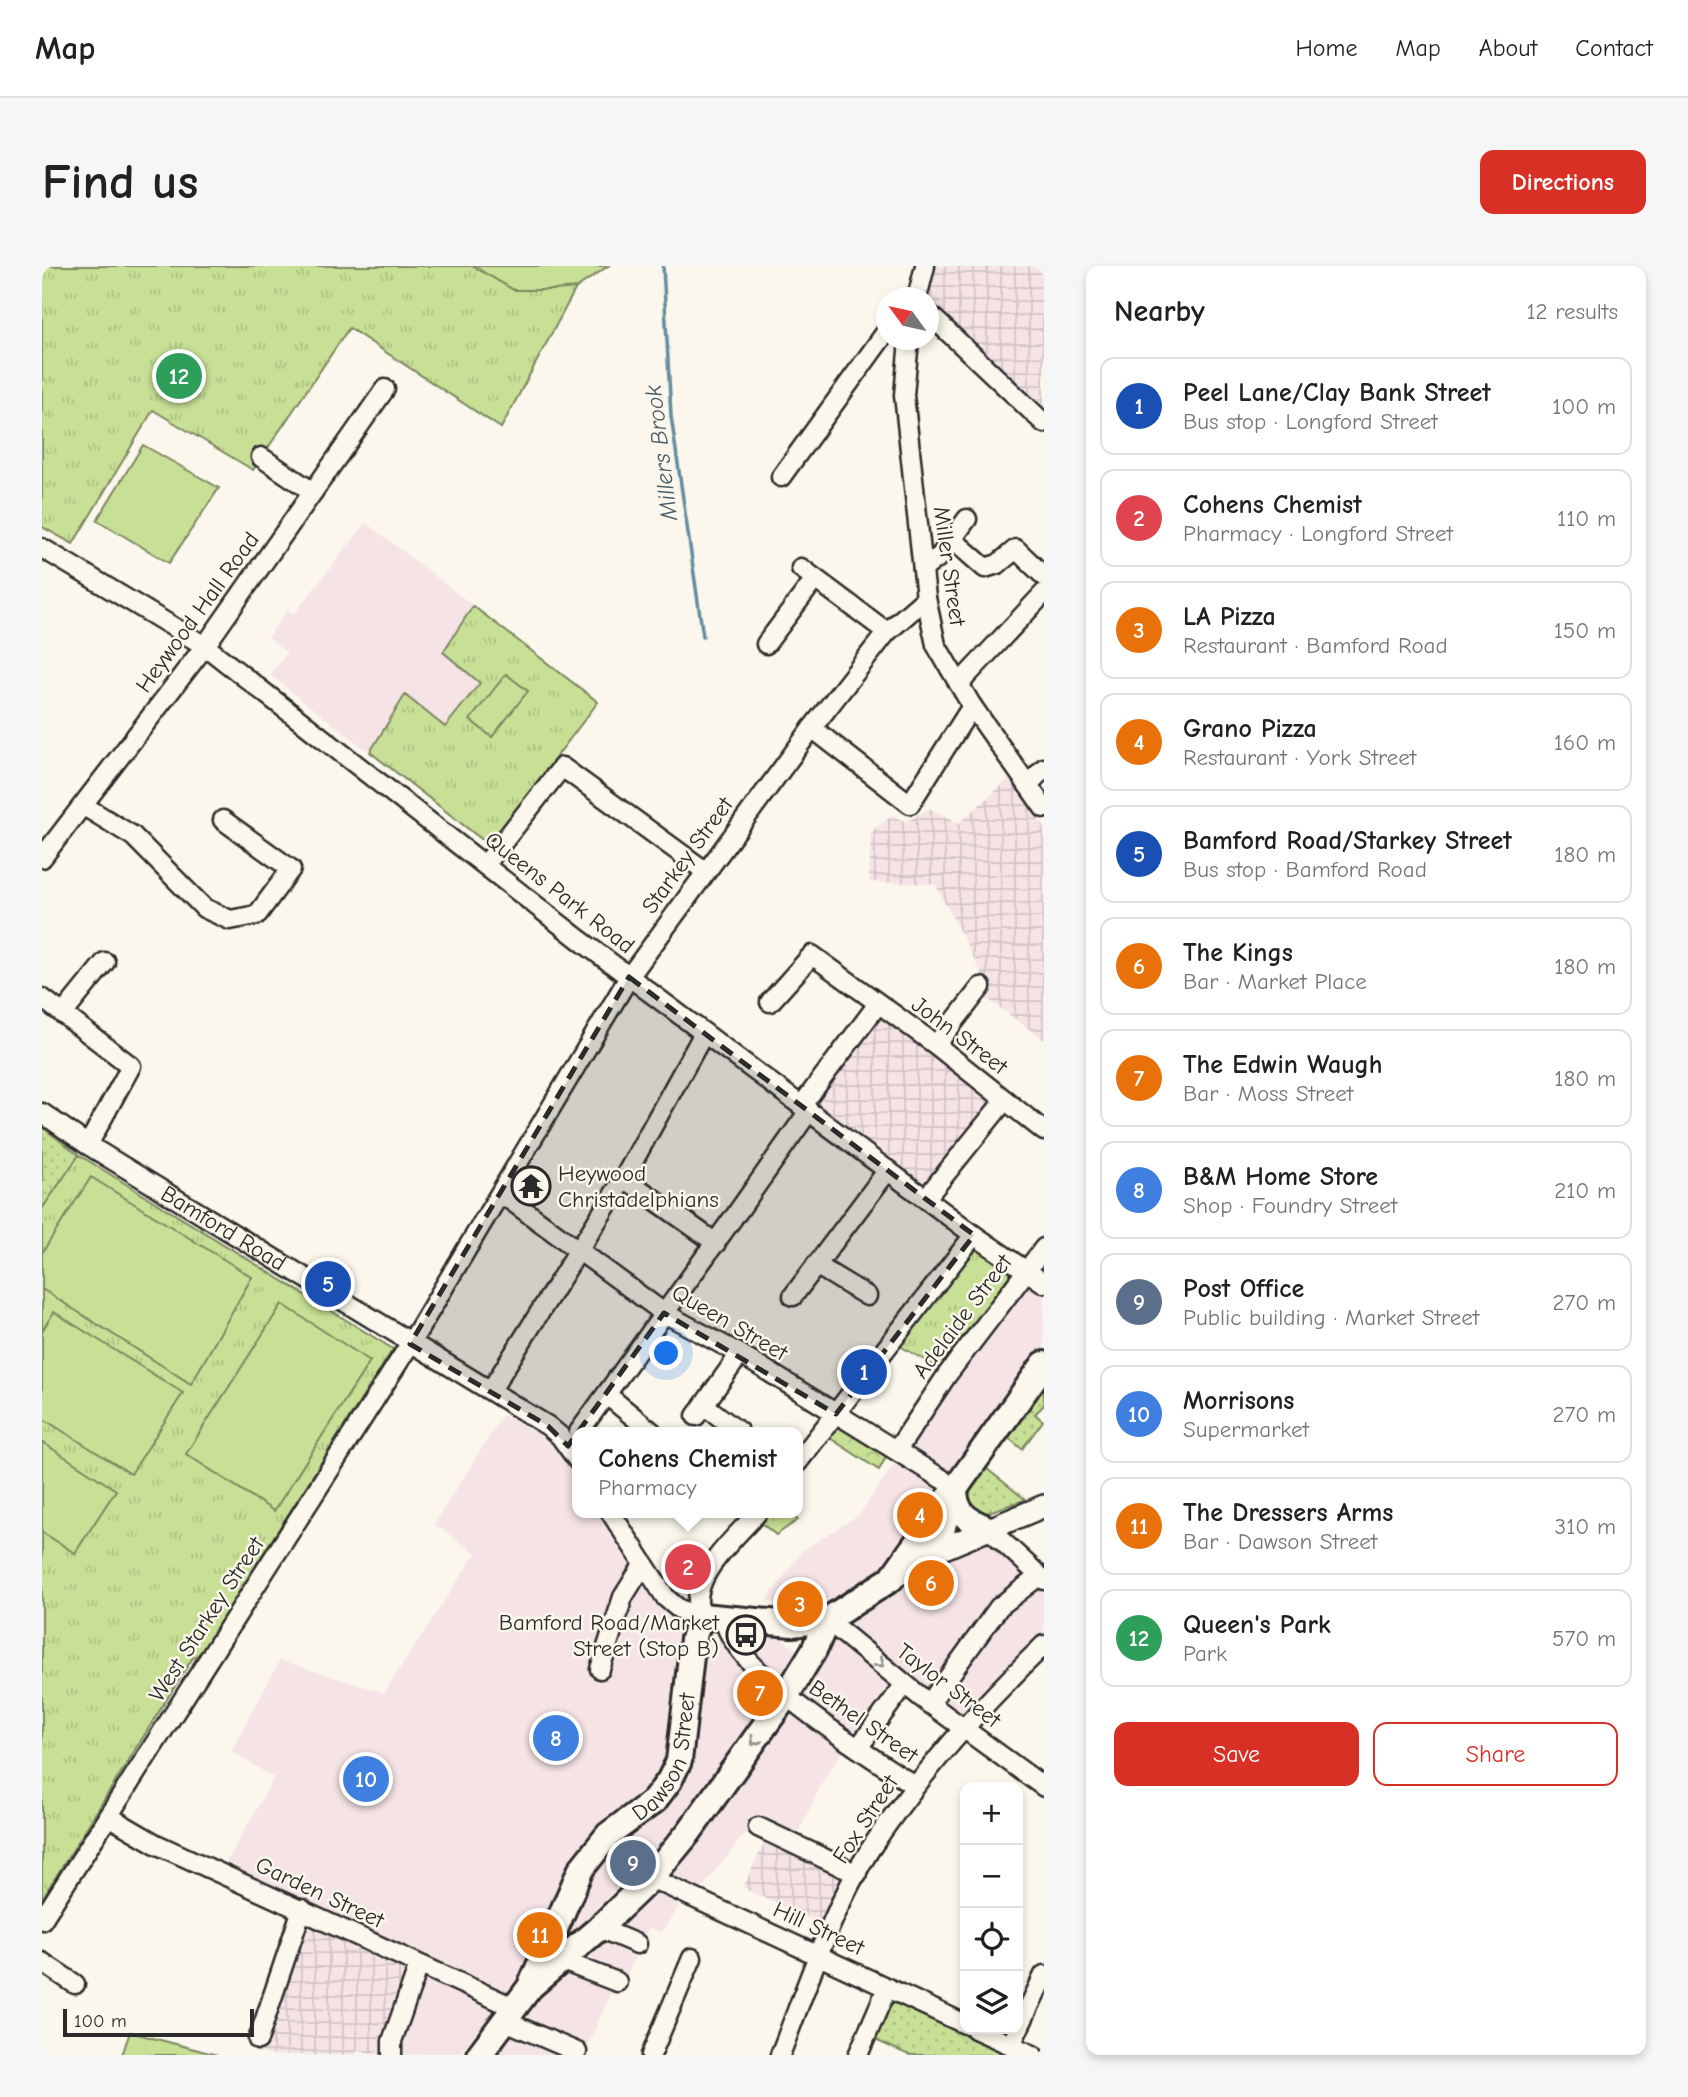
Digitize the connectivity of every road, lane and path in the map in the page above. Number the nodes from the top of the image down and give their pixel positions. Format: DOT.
graph roads {
  1 [pos="925,266"];
  2 [pos="920,287"];
  3 [pos="939,323"];
  4 [pos="876,347"];
  5 [pos="908,350"];
  6 [pos="385,389"];
  7 [pos="1044,423"];
  8 [pos="261,457"];
  9 [pos="781,477"];
  10 [pos="313,492"];
  11 [pos="967,519"];
  12 [pos="952,539"];
  13 [pos="42,548"];
  14 [pos="923,569"];
  15 [pos="1044,576"];
  16 [pos="1044,593"];
  17 [pos="926,598"];
  18 [pos="887,632"];
  19 [pos="766,644"];
  20 [pos="205,646"];
  21 [pos="959,684"];
  22 [pos="972,706"];
  23 [pos="812,728"];
  24 [pos="1044,768"];
  25 [pos="1028,785"];
  26 [pos="84,806"];
  27 [pos="1044,808"];
  28 [pos="223,820"];
  29 [pos="42,859"];
  30 [pos="485,865"];
  31 [pos="705,871"];
  32 [pos="105,962"];
  33 [pos="629,977"];
  34 [pos="981,987"];
  35 [pos="42,998"];
  36 [pos="770,1002"];
  37 [pos="878,1004"];
  38 [pos="63,1014"];
  39 [pos="704,1032"];
  40 [pos="936,1045"];
  41 [pos="1005,1100"];
  42 [pos="805,1108"];
  43 [pos="42,1113"];
  44 [pos="1044,1131"];
  45 [pos="88,1145"];
  46 [pos="888,1170"];
  47 [pos="624,1178"];
  48 [pos="502,1194"];
  49 [pos="926,1198"];
  50 [pos="974,1235"];
  51 [pos="716,1242"];
  52 [pos="1044,1248"];
  53 [pos="579,1251"];
  54 [pos="816,1265"];
  55 [pos="1027,1270"];
  56 [pos="1044,1283"];
  57 [pos="793,1296"];
  58 [pos="867,1296"];
  59 [pos="664,1313"];
  60 [pos="410,1344"];
  61 [pos="740,1354"];
  62 [pos="1044,1364"];
  63 [pos="491,1390"];
  64 [pos="607,1395"];
  65 [pos="836,1414"];
  66 [pos="586,1427"];
  67 [pos="646,1427"];
  68 [pos="730,1427"];
  69 [pos="572,1441"];
  70 [pos="897,1450"];
  71 [pos="803,1456"];
  72 [pos="949,1483"];
  73 [pos="1044,1506"];
  74 [pos="614,1518"];
  75 [pos="753,1518"];
  76 [pos="989,1529"];
  77 [pos="937,1551"];
  78 [pos="643,1564"];
  79 [pos="1042,1578"];
  80 [pos="891,1579"];
  81 [pos="713,1616"];
  82 [pos="827,1620"];
  83 [pos="1044,1645"];
  84 [pos="600,1669"];
  85 [pos="905,1684"];
  86 [pos="786,1696"];
  87 [pos="929,1704"];
  88 [pos="965,1730"];
  89 [pos="858,1748"];
  90 [pos="915,1786"];
  91 [pos="1044,1787"];
  92 [pos="108,1816"];
  93 [pos="758,1827"];
  94 [pos="856,1874"];
  95 [pos="651,1878"];
  96 [pos="302,1909"];
  97 [pos="42,1920"];
  98 [pos="557,1927"];
  99 [pos="599,1928"];
  100 [pos="637,1944"];
  101 [pos="568,1952"];
  102 [pos="820,1955"];
  103 [pos="692,1958"];
  104 [pos="42,1962"];
  105 [pos="419,1965"];
  106 [pos="1044,1975"];
  107 [pos="617,1982"];
  108 [pos="75,1984"];
  109 [pos="530,1987"];
  110 [pos="887,1988"];
  111 [pos="510,2014"];
  112 [pos="960,2022"];
  113 [pos="986,2034"];
  114 [pos="258,2040"];
  115 [pos="1011,2045"];
  116 [pos="578,2052"];
  117 [pos="392,2055"];
  118 [pos="479,2055"];
  119 [pos="651,2055"];
  120 [pos="780,2055"];
  121 [pos="858,2055"];
  122 [pos="1033,2055"];
  1 -- 2 [label="street"];
  3 -- 7 [label="street"];
  4 -- 9 [label="street"];
  5 -- 14 [label="street, Miller Street"];
  6 -- 10 [label="street, Heywood Hall Road"];
  8 -- 10 [label="street"];
  10 -- 20 [label="street, Heywood Hall Road"];
  11 -- 12 [label="street"];
  12 -- 14 [label="street"];
  12 -- 15 [label="street"];
  13 -- 20 [label="street, Queens Park Road"];
  14 -- 17 [label="street, Miller Street"];
  16 -- 21 [label="street"];
  17 -- 18 [label="street, Starkey Street"];
  17 -- 21 [label="street, Miller Street"];
  18 -- 19 [label="street"];
  18 -- 23 [label="street, Starkey Street"];
  20 -- 26 [label="street, Heywood Hall Road"];
  20 -- 30 [label="street, Queens Park Road"];
  21 -- 22 [label="street, Miller Street"];
  22 -- 23 [label="street"];
  22 -- 25 [label="street, Miller Street"];
  23 -- 31 [label="street, Starkey Street"];
  24 -- 25 [label="street"];
  25 -- 27 [label="street, Miller Street"];
  26 -- 28 [label="street"];
  26 -- 29 [label="street, Heywood Hall Road"];
  30 -- 31 [label="street"];
  30 -- 33 [label="street, Queens Park Road"];
  31 -- 33 [label="street, Starkey Street"];
  32 -- 38 [label="street"];
  33 -- 39 [label="street, Queens Park Road"];
  33 -- 48 [label="street, Starkey Street"];
  34 -- 40 [label="street"];
  35 -- 38 [label="street"];
  36 -- 37 [label="street, John Street"];
  37 -- 40 [label="street, John Street"];
  37 -- 42 [label="street"];
  38 -- 45 [label="street"];
  39 -- 42 [label="street, Queens Park Road"];
  39 -- 47 [label="street"];
  40 -- 41 [label="street, John Street"];
  41 -- 44 [label="street, John Street"];
  41 -- 49 [label="street"];
  42 -- 46 [label="street, Queens Park Road"];
  42 -- 51 [label="street"];
  43 -- 45 [label="street, Bamford Road"];
  45 -- 60 [label="street, Bamford Road"];
  46 -- 49 [label="street, Queens Park Road"];
  46 -- 54 [label="street"];
  47 -- 51 [label="street"];
  47 -- 53 [label="street"];
  48 -- 53 [label="street, Queen Street"];
  48 -- 60 [label="street, Starkey Street"];
  49 -- 50 [label="street, Queens Park Road"];
  50 -- 55 [label="street, Queens Park Road"];
  50 -- 65 [label="street"];
  51 -- 59 [label="street"];
  52 -- 55 [label="street, Adelaide Street"];
  53 -- 59 [label="street, Queen Street"];
  53 -- 63 [label="street"];
  54 -- 57 [label="street"];
  54 -- 58 [label="street"];
  55 -- 56 [label="street, Queens Park Road"];
  55 -- 70 [label="street, Adelaide Street"];
  59 -- 61 [label="street, Queen Street"];
  59 -- 64 [label="street"];
  60 -- 63 [label="street, Bamford Road"];
  60 -- 92 [label="street, West Starkey Street"];
  61 -- 65 [label="street, Queen Street"];
  61 -- 68 [label="street"];
  62 -- 72 [label="highway"];
  63 -- 69 [label="street, Bamford Road"];
  64 -- 66 [label="street"];
  64 -- 67 [label="street"];
  65 -- 70 [label="street, Queen Street"];
  65 -- 71 [label="street"];
  70 -- 72 [label="street, Queen Street"];
  72 -- 76 [label="highway"];
  72 -- 77 [label="highway"];
  72 -- 80 [label="highway"];
  73 -- 76 [label="main road"];
  74 -- 78 [label="street"];
  75 -- 81 [label="street"];
  76 -- 77 [label="main road"];
  76 -- 79 [label="street"];
  77 -- 80 [label="main road"];
  78 -- 81 [label="street"];
  78 -- 84 [label="street"];
  79 -- 87 [label="street"];
  80 -- 82 [label="highway"];
  81 -- 82 [label="highway"];
  81 -- 86 [label="street, Bethel Street"];
  81 -- 98 [label="highway, Dawson Street"];
  82 -- 85 [label="street, Taylor Street, one-way"];
  82 -- 86 [label="highway"];
  83 -- 88 [label="street, Fox Street"];
  85 -- 87 [label="street, Taylor Street"];
  85 -- 89 [label="street"];
  86 -- 89 [label="street, Bethel Street"];
  86 -- 95 [label="highway, one-way"];
  87 -- 88 [label="street, Taylor Street"];
  88 -- 90 [label="street, Fox Street"];
  88 -- 91 [label="street, Taylor Street"];
  89 -- 90 [label="street, Bethel Street"];
  90 -- 94 [label="street, Fox Street"];
  92 -- 96 [label="street, Garden Street"];
  92 -- 97 [label="street, West Starkey Street"];
  93 -- 94 [label="street"];
  94 -- 102 [label="street, Fox Street"];
  95 -- 99 [label="highway"];
  95 -- 102 [label="street, Hill Street"];
  96 -- 105 [label="street, Garden Street"];
  96 -- 114 [label="street"];
  98 -- 101 [label="highway"];
  98 -- 109 [label="highway, Dawson Street"];
  99 -- 100 [label="street"];
  99 -- 101 [label="highway"];
  101 -- 107 [label="street"];
  101 -- 109 [label="highway"];
  102 -- 110 [label="street, Hill Street"];
  102 -- 120 [label="street, Fox Street"];
  103 -- 119 [label="street"];
  104 -- 108 [label="street"];
  105 -- 111 [label="street, Garden Street"];
  105 -- 117 [label="street"];
  106 -- 115 [label="street"];
  109 -- 111 [label="highway"];
  110 -- 112 [label="street, Hill Street"];
  110 -- 121 [label="street"];
  111 -- 116 [label="street, Garden Street"];
  111 -- 118 [label="highway"];
  113 -- 115 [label="street"];
  115 -- 122 [label="street"];
}
